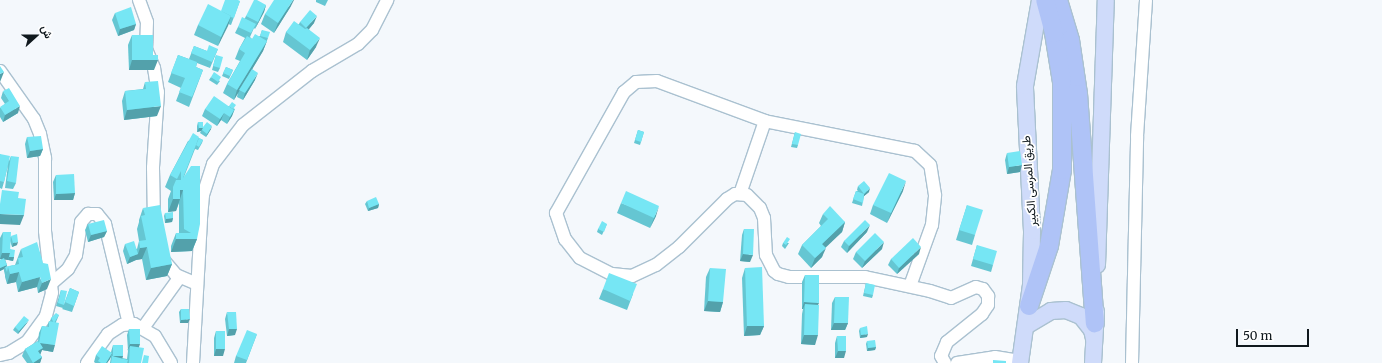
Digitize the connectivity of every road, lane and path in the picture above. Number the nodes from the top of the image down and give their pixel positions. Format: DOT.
graph roads {
  1 [pos="139,0"];
  2 [pos="388,0"];
  3 [pos="1040,0"];
  4 [pos="1045,0"];
  5 [pos="1058,0"];
  6 [pos="1106,0"];
  7 [pos="1146,0"];
  8 [pos="0,71"];
  9 [pos="766,121"];
  10 [pos="740,194"];
  11 [pos="155,232"];
  12 [pos="158,246"];
  13 [pos="179,278"];
  14 [pos="52,283"];
  15 [pos="197,284"];
  16 [pos="910,286"];
  17 [pos="1029,306"];
  18 [pos="129,324"];
  19 [pos="1026,326"];
  20 [pos="142,328"];
  21 [pos="1095,332"];
  22 [pos="0,355"];
  23 [pos="1020,362"];
  24 [pos="87,363"];
  25 [pos="171,363"];
  26 [pos="193,363"];
  27 [pos="945,363"];
  28 [pos="957,363"];
  29 [pos="1093,363"];
  30 [pos="1132,363"];
  1 -- 11 [label="street"];
  2 -- 15 [label="street"];
  3 -- 17 [label="main road, طريق المرسى الكبير"];
  4 -- 17 [label="highway"];
  5 -- 21 [label="highway"];
  6 -- 21 [label="main road"];
  7 -- 30 [label="street"];
  8 -- 14 [label="street"];
  9 -- 10 [label="street"];
  9 -- 10 [label="street"];
  9 -- 16 [label="street"];
  10 -- 16 [label="street"];
  12 -- 13 [label="street"];
  13 -- 15 [label="street"];
  13 -- 20 [label="street"];
  14 -- 18 [label="street"];
  14 -- 22 [label="street"];
  15 -- 26 [label="street"];
  16 -- 27 [label="street"];
  17 -- 19 [label="main road, طريق المرسى الكبير"];
  18 -- 20 [label="street"];
  18 -- 24 [label="street"];
  19 -- 21 [label="main road"];
  19 -- 23 [label="main road, طريق المرسى الكبير"];
  20 -- 25 [label="street"];
  21 -- 29 [label="main road"];
  23 -- 28 [label="street"];
}
